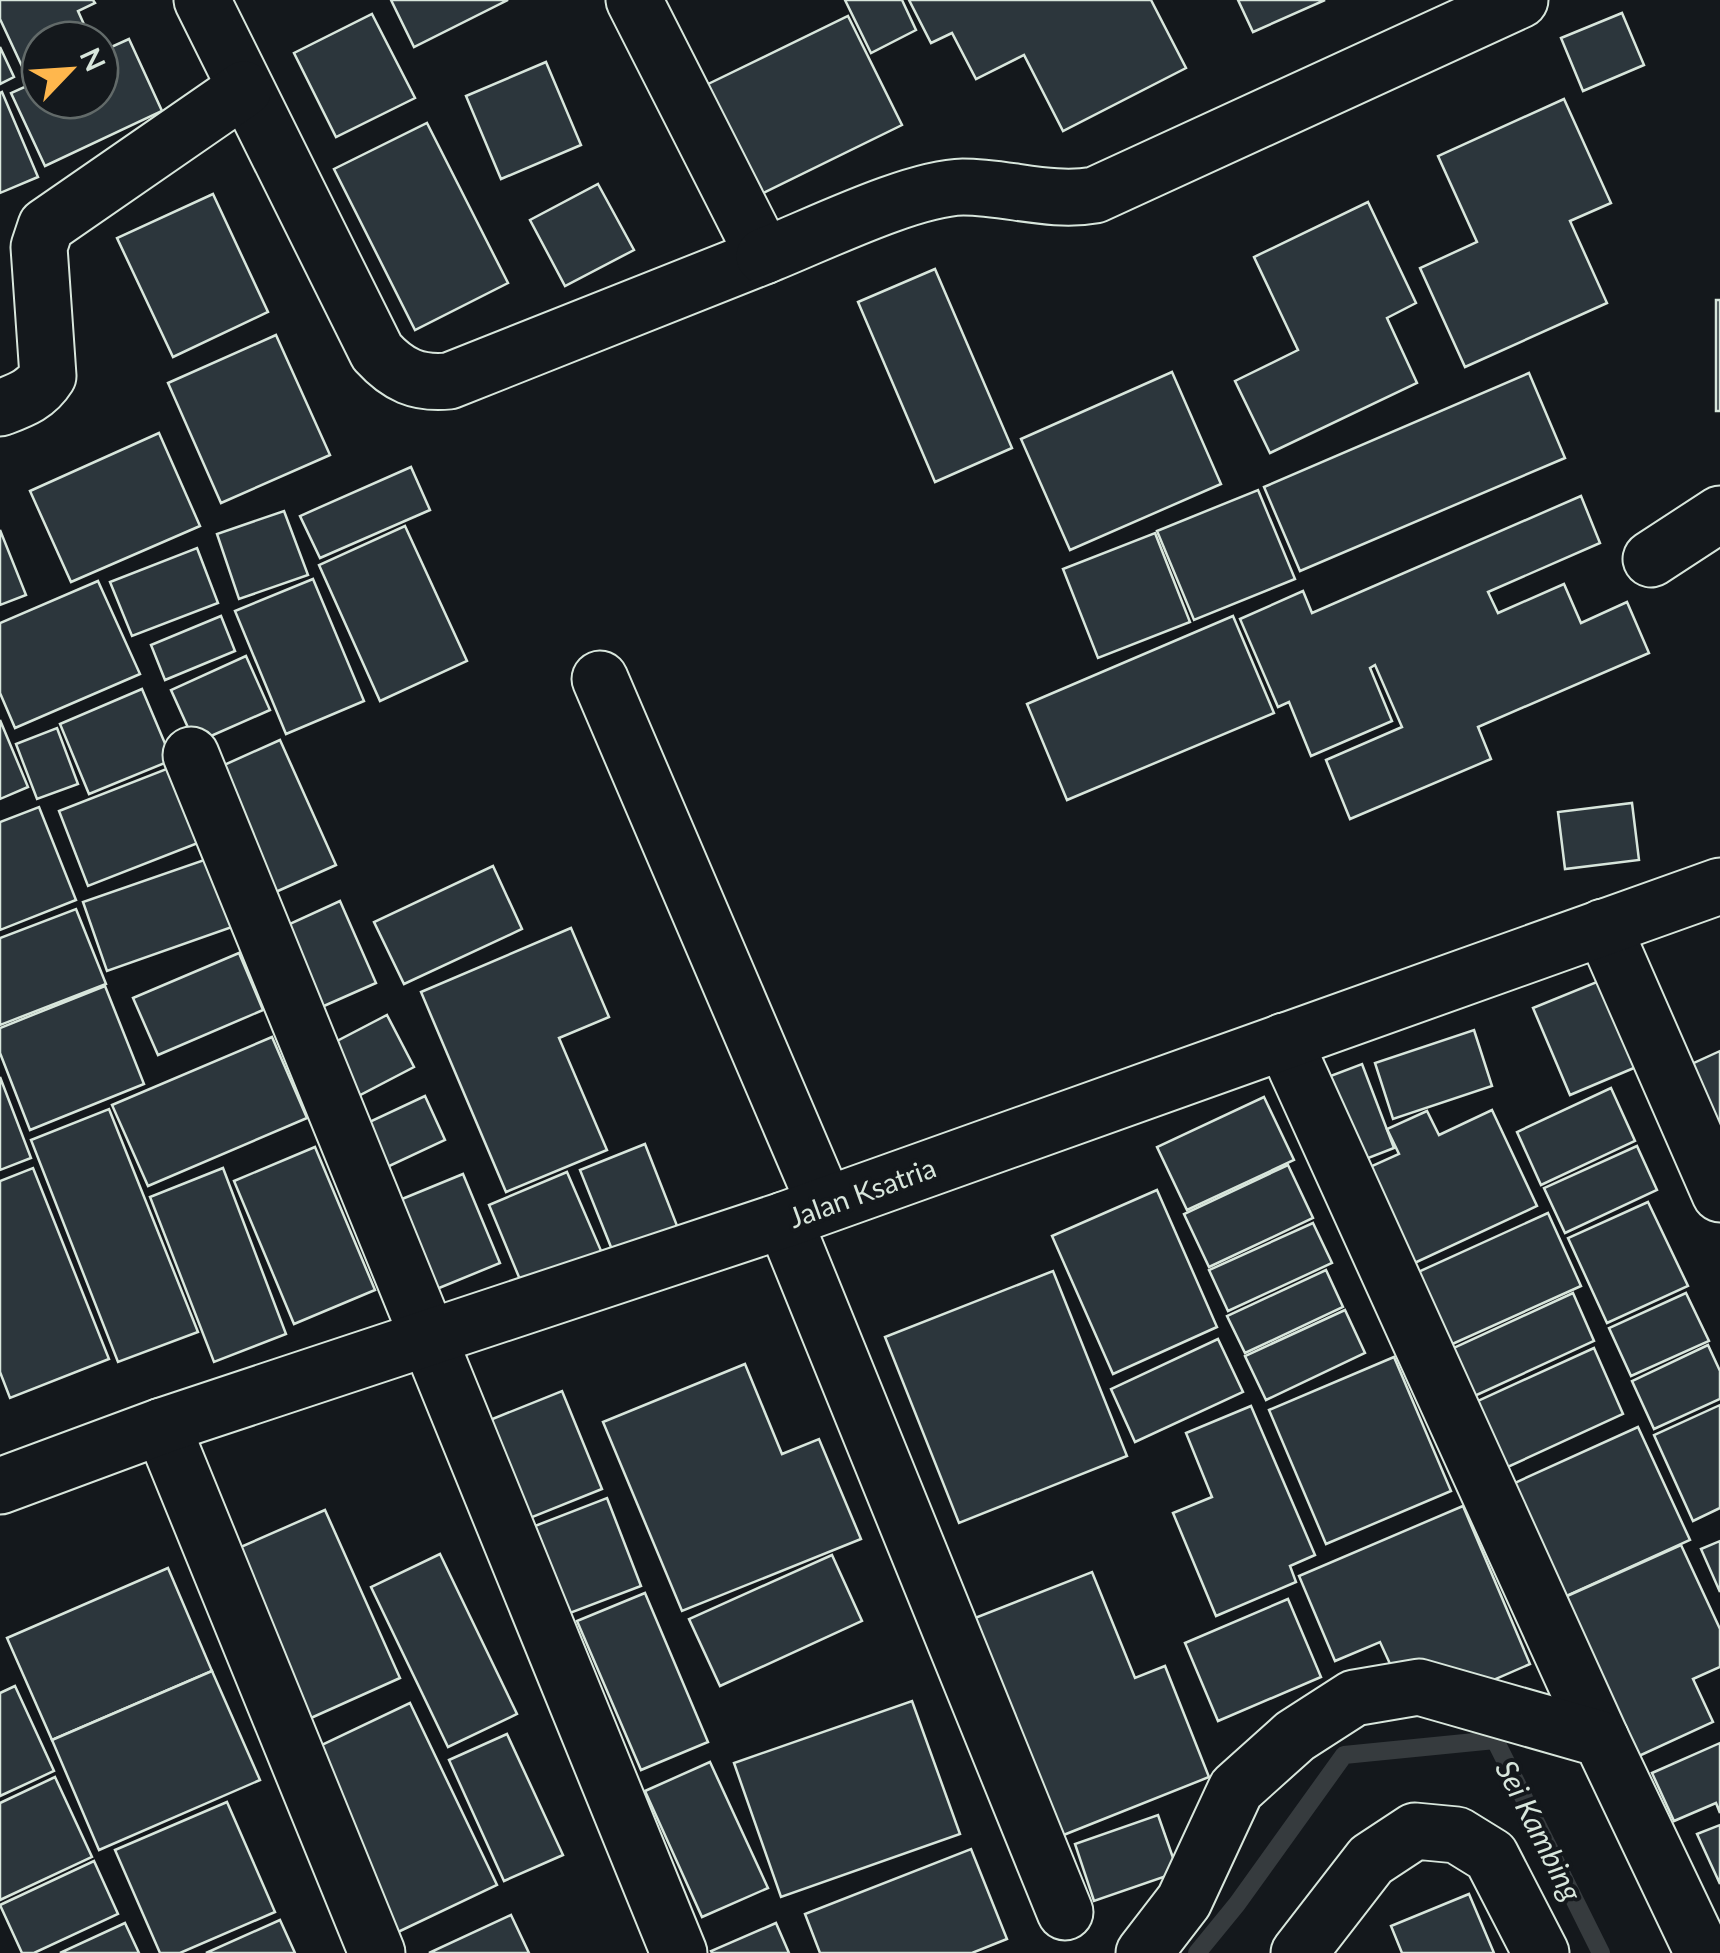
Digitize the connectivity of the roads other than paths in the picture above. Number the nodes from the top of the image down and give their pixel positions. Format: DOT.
graph roads {
  1 [pos="202,0"];
  2 [pos="634,0"];
  3 [pos="1495,5"];
  4 [pos="244,90"];
  5 [pos="764,256"];
  6 [pos="0,408"];
  7 [pos="1720,514"];
  8 [pos="1652,559"];
  9 [pos="600,679"];
  10 [pos="191,755"];
  11 [pos="1720,886"];
  12 [pos="1603,927"];
  13 [pos="1284,1041"];
  14 [pos="1720,1194"];
  15 [pos="804,1212"];
  16 [pos="428,1337"];
  17 [pos="162,1426"];
  18 [pos="0,1486"];
  19 [pos="1601,1739"];
  20 [pos="1066,1912"];
  21 [pos="376,1953"];
  22 [pos="680,1953"];
  23 [pos="1144,1953"];
  24 [pos="1299,1953"];
  25 [pos="1541,1953"];
  26 [pos="1703,1953"];
  1 -- 4 [label="street"];
  2 -- 5 [label="street"];
  3 -- 5 [label="street"];
  4 -- 5 [label="street"];
  4 -- 6 [label="street"];
  7 -- 8 [label="street"];
  9 -- 15 [label="street"];
  10 -- 16 [label="street"];
  11 -- 12 [label="street, Jalan Ksatria"];
  12 -- 13 [label="street, Jalan Ksatria"];
  12 -- 14 [label="street"];
  13 -- 15 [label="street, Jalan Ksatria"];
  13 -- 19 [label="street"];
  15 -- 16 [label="street, Jalan Ksatria"];
  15 -- 20 [label="street"];
  16 -- 17 [label="street, Jalan Ksatria"];
  16 -- 22 [label="street"];
  17 -- 18 [label="street, Jalan Ksatria"];
  17 -- 21 [label="street"];
  19 -- 23 [label="street"];
  19 -- 26 [label="street"];
  24 -- 25 [label="street"];
}
